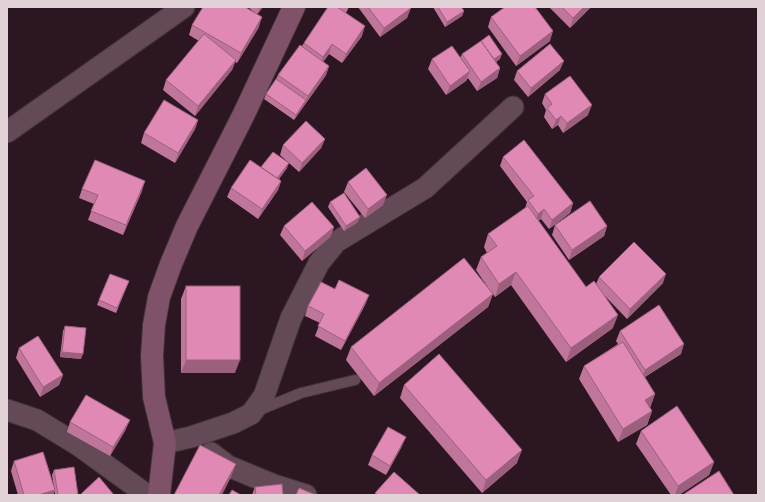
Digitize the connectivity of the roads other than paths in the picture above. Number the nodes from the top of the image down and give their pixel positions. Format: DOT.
graph roads {
  1 [pos="184,7"];
  2 [pos="294,7"];
  3 [pos="513,107"];
  4 [pos="7,132"];
  5 [pos="355,380"];
  6 [pos="7,410"];
  7 [pos="251,414"];
  8 [pos="191,437"];
  9 [pos="165,443"];
  10 [pos="147,495"];
  11 [pos="159,495"];
  12 [pos="306,495"];
  1 -- 4 [label="street"];
  2 -- 9 [label="main road"];
  3 -- 7 [label="street"];
  5 -- 7 [label="lane"];
  6 -- 10 [label="street"];
  7 -- 8 [label="street"];
  8 -- 9 [label="street"];
  8 -- 12 [label="street"];
  9 -- 11 [label="main road"];
}
